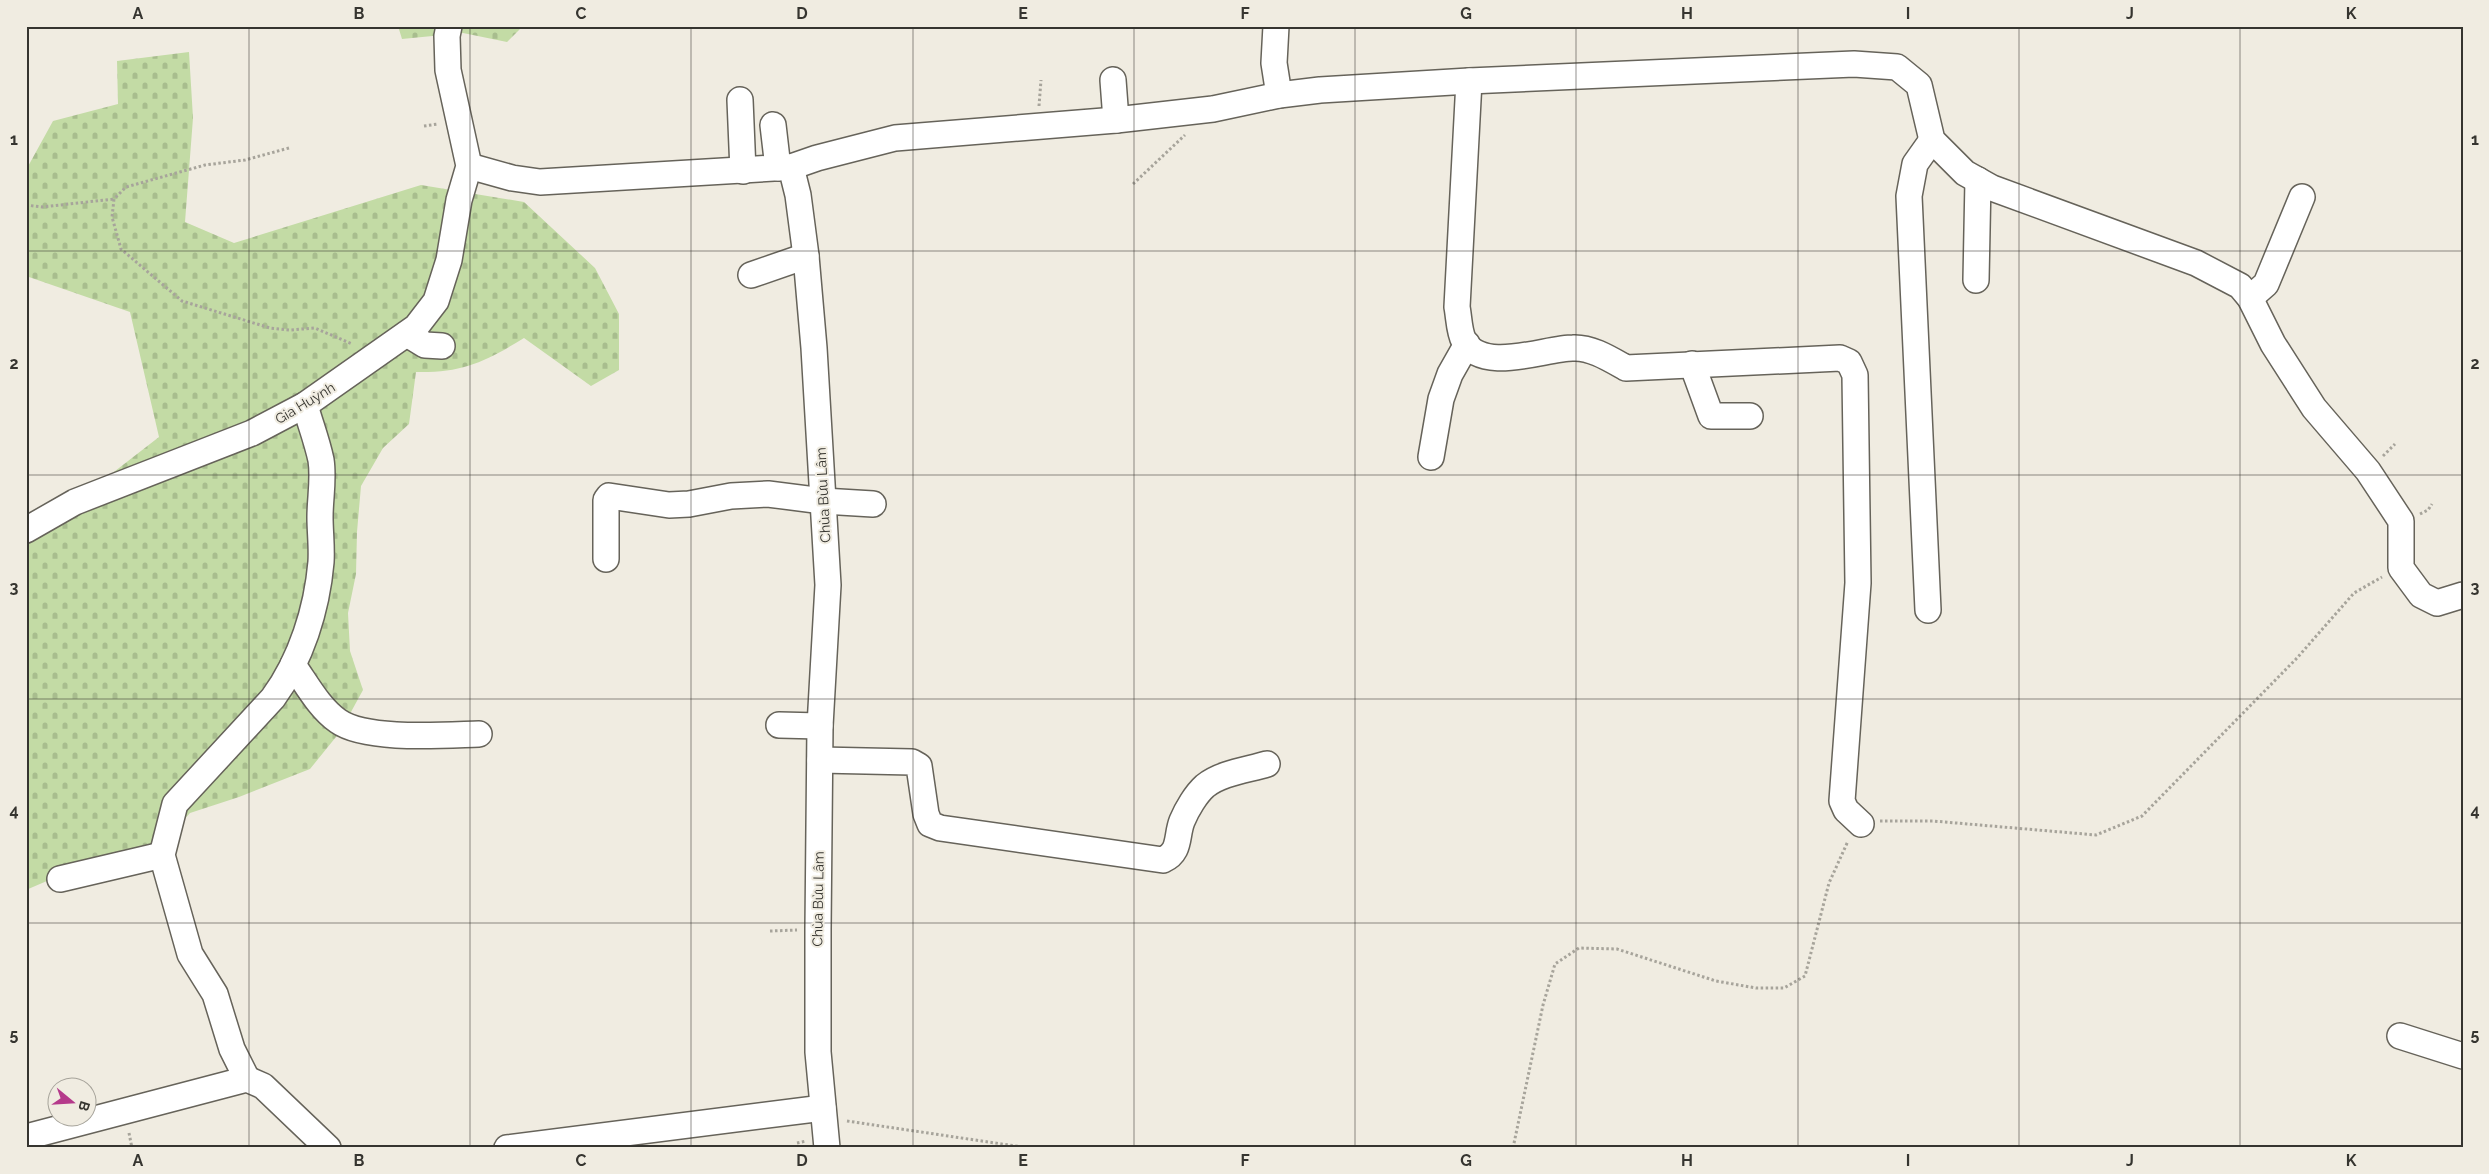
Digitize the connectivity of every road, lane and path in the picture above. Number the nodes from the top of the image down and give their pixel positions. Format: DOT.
graph roads {
  1 [pos="449,26"];
  2 [pos="1276,26"];
  3 [pos="1113,80"];
  4 [pos="1469,81"];
  5 [pos="1279,95"];
  6 [pos="740,100"];
  7 [pos="1213,109"];
  8 [pos="1116,120"];
  9 [pos="773,125"];
  10 [pos="1932,140"];
  11 [pos="289,148"];
  12 [pos="470,166"];
  13 [pos="784,168"];
  14 [pos="743,171"];
  15 [pos="1978,180"];
  16 [pos="1133,184"];
  17 [pos="2302,197"];
  18 [pos="114,199"];
  19 [pos="26,205"];
  20 [pos="806,256"];
  21 [pos="751,275"];
  22 [pos="1976,280"];
  23 [pos="2250,298"];
  24 [pos="407,334"];
  25 [pos="1467,344"];
  26 [pos="442,346"];
  27 [pos="378,354"];
  28 [pos="1692,364"];
  29 [pos="305,405"];
  30 [pos="1750,416"];
  31 [pos="1431,456"];
  32 [pos="823,501"];
  33 [pos="873,504"];
  34 [pos="26,530"];
  35 [pos="606,559"];
  36 [pos="2401,568"];
  37 [pos="2463,595"];
  38 [pos="1928,610"];
  39 [pos="292,664"];
  40 [pos="780,726"];
  41 [pos="820,726"];
  42 [pos="479,734"];
  43 [pos="820,760"];
  44 [pos="1266,764"];
  45 [pos="1861,824"];
  46 [pos="162,855"];
  47 [pos="60,879"];
  48 [pos="2400,1036"];
  49 [pos="2463,1056"];
  50 [pos="247,1079"];
  51 [pos="824,1113"];
  52 [pos="26,1137"];
  53 [pos="328,1148"];
  54 [pos="507,1148"];
  55 [pos="827,1148"];
  56 [pos="1028,1148"];
  57 [pos="1513,1148"];
  1 -- 12 [label="street"];
  2 -- 5 [label="street"];
  3 -- 8 [label="street"];
  4 -- 5 [label="street"];
  4 -- 10 [label="street"];
  4 -- 25 [label="street"];
  5 -- 7 [label="street"];
  6 -- 14 [label="street"];
  7 -- 8 [label="street"];
  7 -- 16 [label="path"];
  8 -- 13 [label="street"];
  9 -- 13 [label="street, Chùa Bửu Lâm"];
  10 -- 15 [label="street"];
  10 -- 38 [label="street"];
  11 -- 18 [label="path"];
  12 -- 14 [label="street"];
  12 -- 24 [label="street, Gia Huỳnh"];
  13 -- 14 [label="street"];
  13 -- 20 [label="street, Chùa Bửu Lâm"];
  15 -- 22 [label="street"];
  15 -- 23 [label="street"];
  17 -- 23 [label="street"];
  18 -- 19 [label="path"];
  18 -- 27 [label="path"];
  20 -- 21 [label="street"];
  20 -- 32 [label="street, Chùa Bửu Lâm"];
  23 -- 36 [label="street"];
  24 -- 26 [label="street"];
  24 -- 27 [label="street, Gia Huỳnh"];
  25 -- 28 [label="street"];
  25 -- 31 [label="street"];
  27 -- 29 [label="street, Gia Huỳnh"];
  28 -- 30 [label="street"];
  28 -- 45 [label="street"];
  29 -- 34 [label="street, Gia Huỳnh"];
  29 -- 39 [label="street"];
  32 -- 33 [label="street"];
  32 -- 35 [label="street"];
  32 -- 41 [label="street, Chùa Bửu Lâm"];
  36 -- 37 [label="street"];
  36 -- 45 [label="path"];
  39 -- 42 [label="street"];
  39 -- 46 [label="street"];
  40 -- 41 [label="street"];
  41 -- 43 [label="street, Chùa Bửu Lâm"];
  43 -- 44 [label="street"];
  43 -- 51 [label="street, Chùa Bửu Lâm"];
  45 -- 57 [label="path"];
  46 -- 47 [label="street"];
  46 -- 50 [label="street"];
  48 -- 49 [label="street"];
  50 -- 52 [label="street"];
  50 -- 53 [label="street"];
  51 -- 54 [label="street"];
  51 -- 55 [label="street, Chùa Bửu Lâm"];
  51 -- 56 [label="path"];
}
